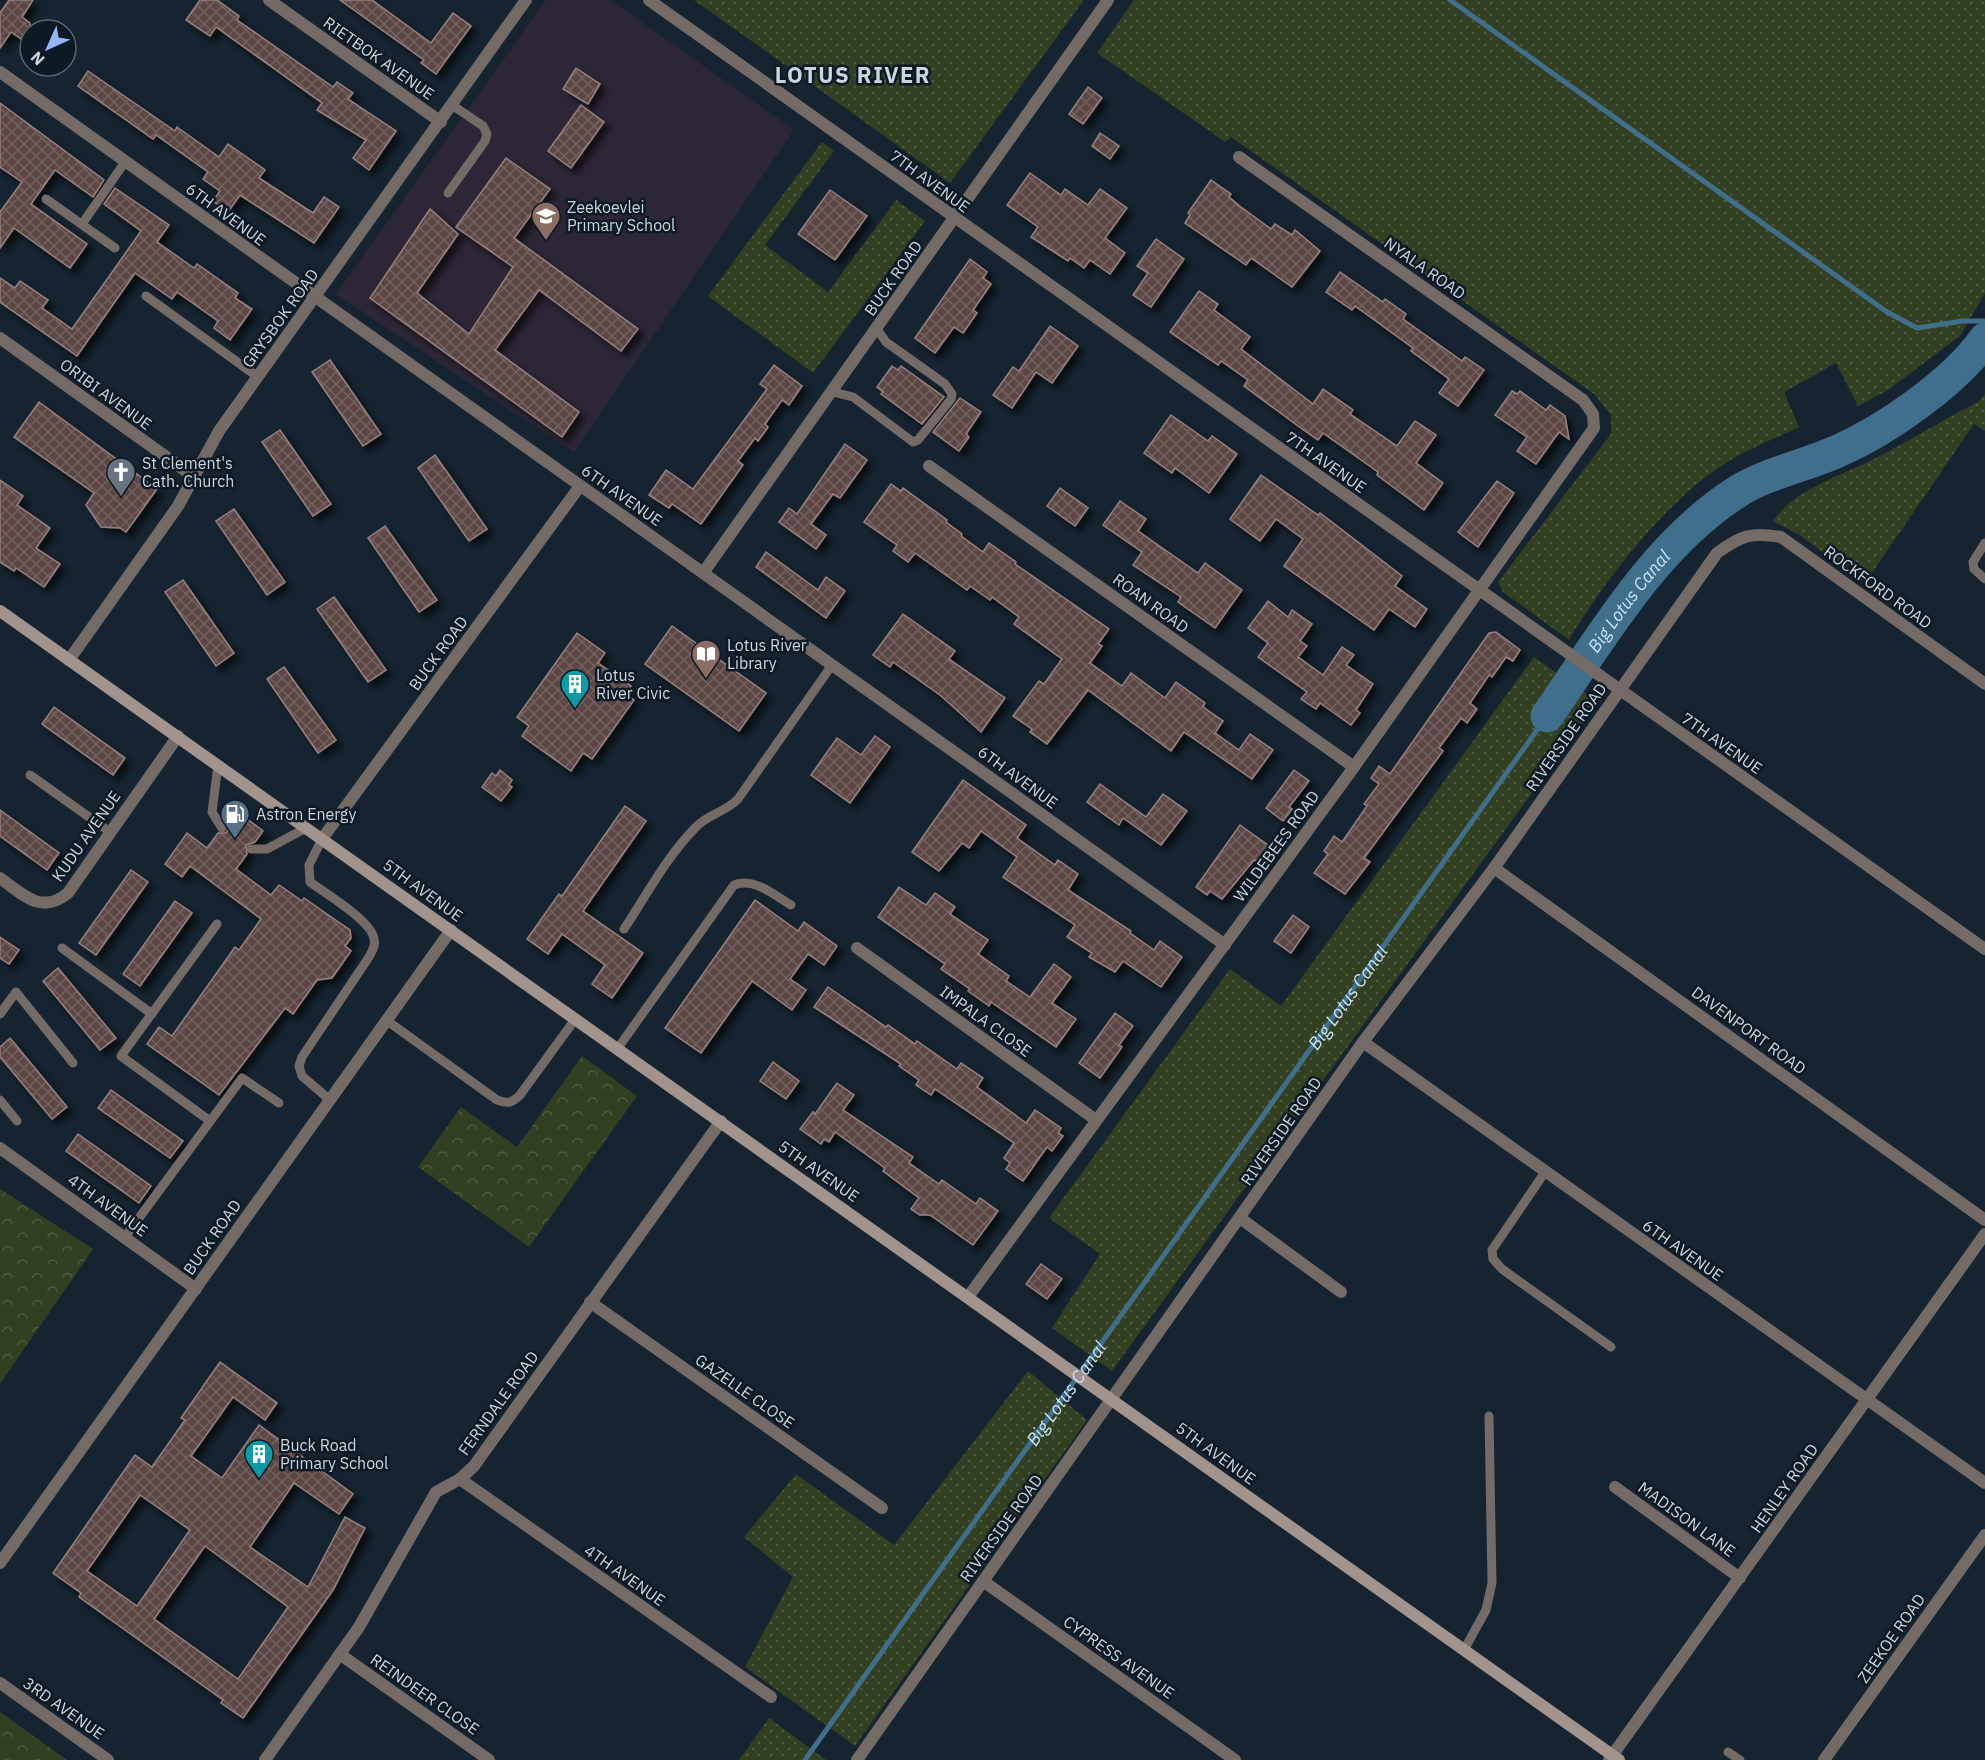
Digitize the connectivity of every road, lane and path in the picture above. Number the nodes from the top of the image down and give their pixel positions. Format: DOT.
graph roads {
  1 [pos="268,0"];
  2 [pos="526,0"];
  3 [pos="649,0"];
  4 [pos="1108,0"];
  5 [pos="0,72"];
  6 [pos="452,105"];
  7 [pos="441,122"];
  8 [pos="1239,157"];
  9 [pos="125,162"];
  10 [pos="448,193"];
  11 [pos="46,199"];
  12 [pos="955,219"];
  13 [pos="82,224"];
  14 [pos="115,248"];
  15 [pos="146,296"];
  16 [pos="315,297"];
  17 [pos="877,329"];
  18 [pos="0,338"];
  19 [pos="258,377"];
  20 [pos="833,392"];
  21 [pos="1591,408"];
  22 [pos="929,466"];
  23 [pos="193,476"];
  24 [pos="580,486"];
  25 [pos="1747,535"];
  26 [pos="1985,543"];
  27 [pos="703,573"];
  28 [pos="1985,579"];
  29 [pos="1479,590"];
  30 [pos="0,611"];
  31 [pos="69,660"];
  32 [pos="832,665"];
  33 [pos="1985,684"];
  34 [pos="1620,690"];
  35 [pos="178,736"];
  36 [pos="218,765"];
  37 [pos="1354,767"];
  38 [pos="30,775"];
  39 [pos="222,828"];
  40 [pos="306,828"];
  41 [pos="110,832"];
  42 [pos="322,839"];
  43 [pos="251,849"];
  44 [pos="1494,868"];
  45 [pos="0,878"];
  46 [pos="791,905"];
  47 [pos="217,924"];
  48 [pos="624,929"];
  49 [pos="450,930"];
  50 [pos="1225,945"];
  51 [pos="62,948"];
  52 [pos="857,948"];
  53 [pos="1985,949"];
  54 [pos="0,1014"];
  55 [pos="152,1014"];
  56 [pos="576,1018"];
  57 [pos="386,1020"];
  58 [pos="1363,1042"];
  59 [pos="618,1048"];
  60 [pos="73,1063"];
  61 [pos="0,1100"];
  62 [pos="330,1100"];
  63 [pos="279,1103"];
  64 [pos="17,1120"];
  65 [pos="1096,1120"];
  66 [pos="210,1121"];
  67 [pos="721,1121"];
  68 [pos="0,1148"];
  69 [pos="1545,1172"];
  70 [pos="1240,1218"];
  71 [pos="1985,1220"];
  72 [pos="1985,1234"];
  73 [pos="125,1237"];
  74 [pos="196,1289"];
  75 [pos="1341,1292"];
  76 [pos="968,1297"];
  77 [pos="591,1302"];
  78 [pos="1611,1347"];
  79 [pos="1112,1399"];
  80 [pos="1867,1400"];
  81 [pos="1489,1416"];
  82 [pos="460,1479"];
  83 [pos="1985,1483"];
  84 [pos="1615,1487"];
  85 [pos="882,1508"];
  86 [pos="1985,1535"];
  87 [pos="0,1563"];
  88 [pos="1740,1578"];
  89 [pos="984,1581"];
  90 [pos="1464,1650"];
  91 [pos="341,1654"];
  92 [pos="0,1683"];
  93 [pos="771,1697"];
  94 [pos="1728,1752"];
  95 [pos="1613,1758"];
  96 [pos="108,1760"];
  97 [pos="265,1760"];
  98 [pos="489,1760"];
  99 [pos="858,1760"];
  100 [pos="1234,1760"];
  101 [pos="1740,1760"];
  102 [pos="1824,1760"];
  1 -- 7 [label="street, RIETBOK AVENUE"];
  2 -- 6 [label="street, GRYSBOK ROAD"];
  3 -- 12 [label="street, 7TH AVENUE"];
  4 -- 12 [label="street, BUCK ROAD"];
  5 -- 9 [label="street, 6TH AVENUE"];
  6 -- 7 [label="street, GRYSBOK ROAD"];
  6 -- 10 [label="lane"];
  7 -- 16 [label="street, GRYSBOK ROAD"];
  8 -- 21 [label="street, NYALA ROAD"];
  9 -- 13 [label="lane"];
  9 -- 16 [label="street, 6TH AVENUE"];
  11 -- 13 [label="lane"];
  12 -- 17 [label="street, BUCK ROAD"];
  12 -- 29 [label="street, 7TH AVENUE"];
  13 -- 14 [label="lane"];
  15 -- 19 [label="lane"];
  16 -- 19 [label="street, GRYSBOK ROAD"];
  16 -- 24 [label="street, 6TH AVENUE"];
  17 -- 20 [label="street, BUCK ROAD"];
  17 -- 20 [label="lane"];
  18 -- 23 [label="street, ORIBI AVENUE"];
  19 -- 23 [label="street, GRYSBOK ROAD"];
  20 -- 27 [label="street, BUCK ROAD"];
  21 -- 29 [label="street, WILDEBEES ROAD"];
  22 -- 37 [label="street, ROAN ROAD"];
  23 -- 31 [label="street, GRYSBOK ROAD"];
  24 -- 27 [label="street, 6TH AVENUE"];
  24 -- 42 [label="street, BUCK ROAD"];
  25 -- 33 [label="street, ROCKFORD ROAD"];
  25 -- 34 [label="street, RIVERSIDE ROAD"];
  26 -- 28 [label="lane"];
  27 -- 32 [label="street, 6TH AVENUE"];
  29 -- 34 [label="street, 7TH AVENUE"];
  29 -- 37 [label="street, WILDEBEES ROAD"];
  30 -- 31 [label="main road, 5TH AVENUE"];
  31 -- 35 [label="main road, 5TH AVENUE"];
  32 -- 48 [label="lane"];
  32 -- 50 [label="street, 6TH AVENUE"];
  34 -- 44 [label="street, RIVERSIDE ROAD"];
  34 -- 53 [label="street, 7TH AVENUE"];
  35 -- 36 [label="main road, 5TH AVENUE"];
  35 -- 41 [label="street, KUDU AVENUE"];
  36 -- 39 [label="lane"];
  36 -- 40 [label="main road, 5TH AVENUE"];
  37 -- 50 [label="street, WILDEBEES ROAD"];
  38 -- 41 [label="lane"];
  40 -- 42 [label="main road, 5TH AVENUE"];
  40 -- 43 [label="lane"];
  41 -- 45 [label="street, KUDU AVENUE"];
  42 -- 49 [label="main road, 5TH AVENUE"];
  42 -- 62 [label="lane"];
  44 -- 58 [label="street, RIVERSIDE ROAD"];
  44 -- 71 [label="street, DAVENPORT ROAD"];
  46 -- 59 [label="lane"];
  47 -- 55 [label="lane"];
  49 -- 56 [label="main road, 5TH AVENUE"];
  49 -- 57 [label="street, BUCK ROAD"];
  50 -- 65 [label="street, WILDEBEES ROAD"];
  51 -- 55 [label="lane"];
  52 -- 65 [label="street, IMPALA CLOSE"];
  54 -- 60 [label="lane"];
  55 -- 66 [label="lane"];
  56 -- 57 [label="lane"];
  56 -- 59 [label="main road, 5TH AVENUE"];
  57 -- 62 [label="street, BUCK ROAD"];
  58 -- 69 [label="street, 6TH AVENUE"];
  58 -- 70 [label="street, RIVERSIDE ROAD"];
  59 -- 67 [label="main road, 5TH AVENUE"];
  61 -- 64 [label="lane"];
  62 -- 74 [label="street, BUCK ROAD"];
  63 -- 66 [label="lane"];
  65 -- 76 [label="street, WILDEBEES ROAD"];
  66 -- 73 [label="lane"];
  67 -- 76 [label="main road, 5TH AVENUE"];
  67 -- 77 [label="street, FERNDALE ROAD"];
  68 -- 73 [label="street, 4TH AVENUE"];
  69 -- 78 [label="lane"];
  69 -- 80 [label="street, 6TH AVENUE"];
  70 -- 75 [label="street"];
  70 -- 79 [label="street, RIVERSIDE ROAD"];
  72 -- 80 [label="street, HENLEY ROAD"];
  73 -- 74 [label="street, 4TH AVENUE"];
  74 -- 87 [label="street, BUCK ROAD"];
  76 -- 79 [label="main road, 5TH AVENUE"];
  77 -- 82 [label="street, FERNDALE ROAD"];
  77 -- 85 [label="street, GAZELLE CLOSE"];
  79 -- 89 [label="street, RIVERSIDE ROAD"];
  79 -- 90 [label="main road, 5TH AVENUE"];
  80 -- 83 [label="street, 6TH AVENUE"];
  80 -- 88 [label="street, HENLEY ROAD"];
  81 -- 90 [label="lane"];
  82 -- 91 [label="street, FERNDALE ROAD"];
  82 -- 93 [label="street, 4TH AVENUE"];
  84 -- 88 [label="street, MADISON LANE"];
  86 -- 102 [label="street, ZEEKOE ROAD"];
  88 -- 95 [label="street, HENLEY ROAD"];
  89 -- 99 [label="street, RIVERSIDE ROAD"];
  89 -- 100 [label="street, CYPRESS AVENUE"];
  90 -- 95 [label="main road, 5TH AVENUE"];
  91 -- 97 [label="street, FERNDALE ROAD"];
  91 -- 98 [label="street, REINDEER CLOSE"];
  92 -- 96 [label="street, 3RD AVENUE"];
  94 -- 101 [label="lane"];
}
